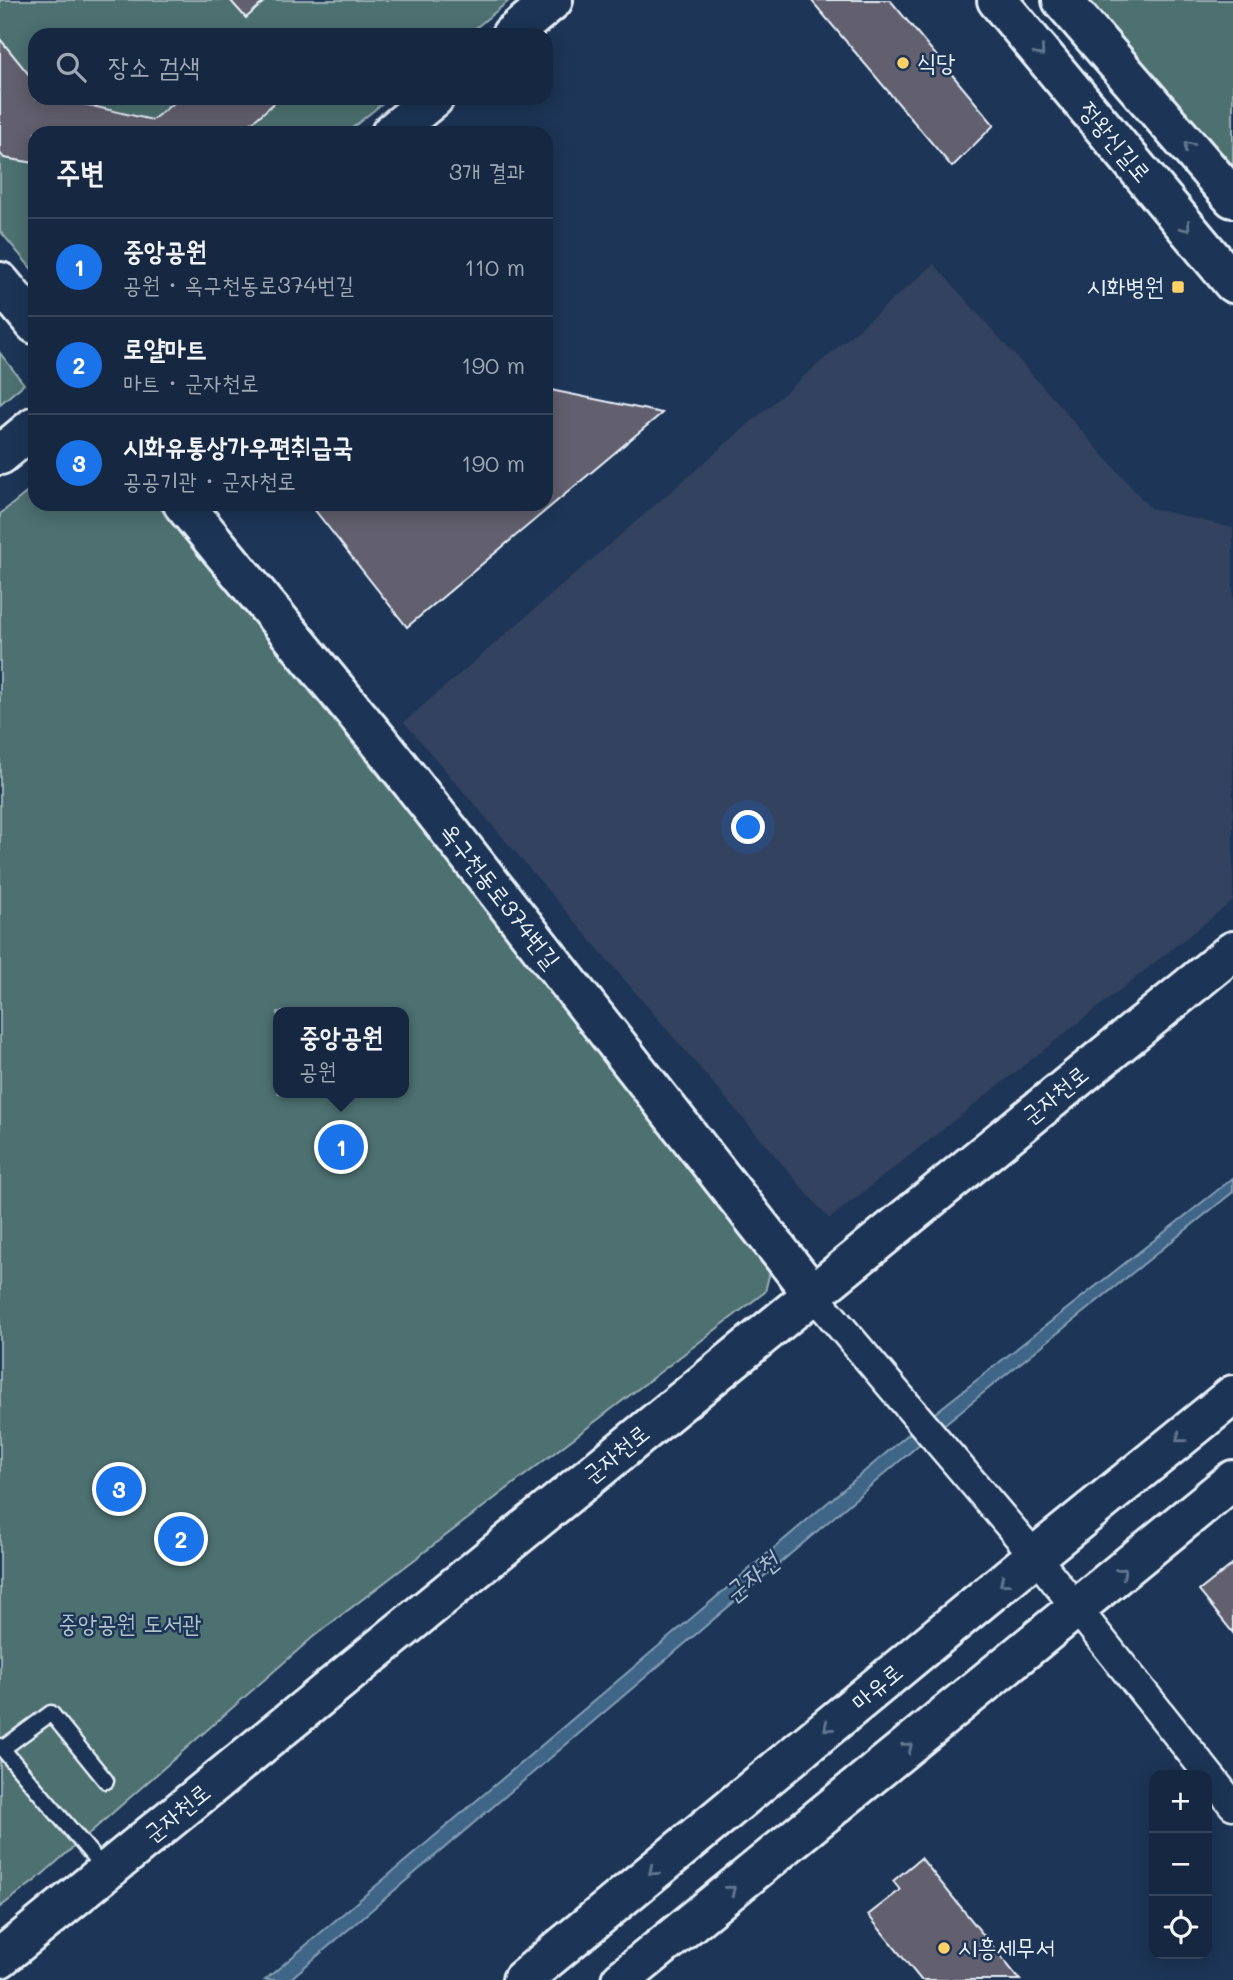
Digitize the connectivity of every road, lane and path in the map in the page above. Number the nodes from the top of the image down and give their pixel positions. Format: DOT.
graph roads {
  1 [pos="553,0"];
  2 [pos="996,0"];
  3 [pos="1062,0"];
  4 [pos="519,28"];
  5 [pos="425,105"];
  6 [pos="400,126"];
  7 [pos="1233,198"];
  8 [pos="0,282"];
  9 [pos="1233,284"];
  10 [pos="28,316"];
  11 [pos="28,432"];
  12 [pos="0,456"];
  13 [pos="189,511"];
  14 [pos="1233,951"];
  15 [pos="812,1293"];
  16 [pos="1233,1395"];
  17 [pos="1233,1480"];
  18 [pos="1035,1556"];
  19 [pos="1076,1609"];
  20 [pos="1,1748"];
  21 [pos="106,1781"];
  22 [pos="1233,1805"];
  23 [pos="106,1871"];
  24 [pos="0,1958"];
  25 [pos="522,1980"];
  26 [pos="621,1980"];
  1 -- 4 [label="street"];
  2 -- 9 [label="street, 정왕신길로, one-way"];
  7 -- 3 [label="street, one-way"];
  5 -- 6 [label="street"];
  8 -- 10 [label="street"];
  11 -- 12 [label="street"];
  13 -- 15 [label="street, 옥구천동로374번길"];
  14 -- 15 [label="street, 군자천로"];
  15 -- 18 [label="street"];
  15 -- 23 [label="street, 군자천로"];
  16 -- 18 [label="street, 마유로, one-way"];
  19 -- 17 [label="street, one-way"];
  18 -- 19 [label="street"];
  18 -- 25 [label="street, 마유로, one-way"];
  19 -- 22 [label="street"];
  26 -- 19 [label="street, one-way"];
  20 -- 21 [label="lane"];
  20 -- 23 [label="lane"];
  23 -- 24 [label="street, 군자천로"];
}
